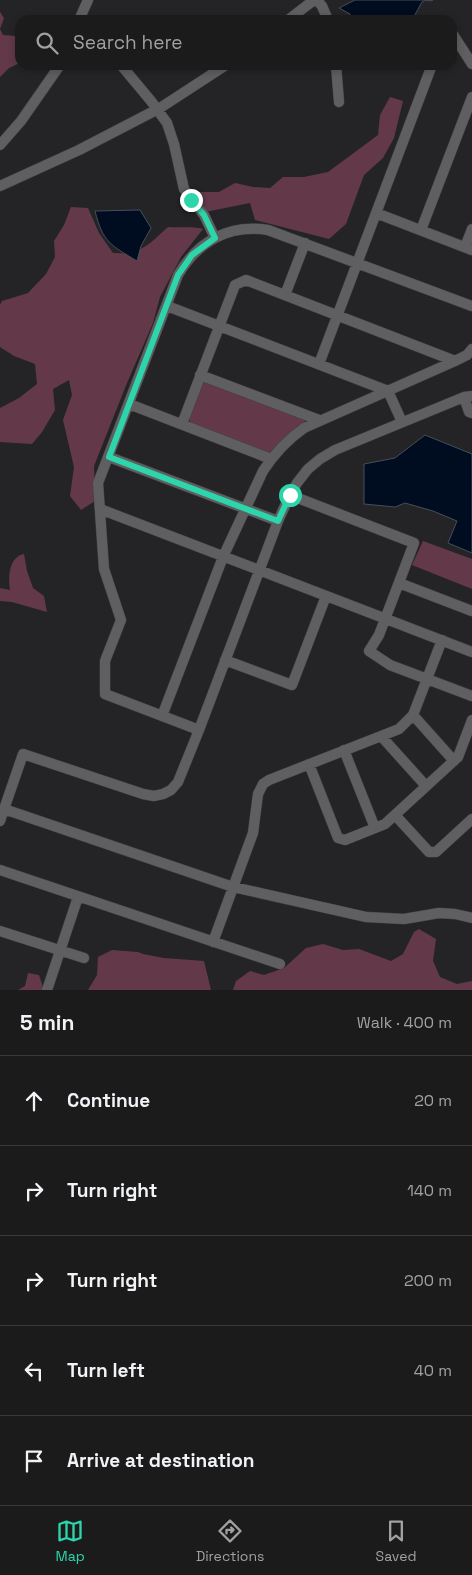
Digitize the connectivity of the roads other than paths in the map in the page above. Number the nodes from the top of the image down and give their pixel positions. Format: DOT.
graph roads {
  1 [pos="88,0"];
  2 [pos="315,0"];
  3 [pos="82,15"];
  4 [pos="295,15"];
  5 [pos="326,15"];
  6 [pos="457,41"];
  7 [pos="472,64"];
  8 [pos="56,70"];
  9 [pos="125,70"];
  10 [pos="218,70"];
  11 [pos="336,70"];
  12 [pos="430,70"];
  13 [pos="472,97"];
  14 [pos="339,102"];
  15 [pos="157,109"];
  16 [pos="0,146"];
  17 [pos="0,186"];
  18 [pos="376,214"];
  19 [pos="472,229"];
  20 [pos="421,230"];
  21 [pos="215,238"];
  22 [pos="305,243"];
  23 [pos="469,248"];
  24 [pos="357,263"];
  25 [pos="284,295"];
  26 [pos="167,306"];
  27 [pos="472,306"];
  28 [pos="338,316"];
  29 [pos="219,326"];
  30 [pos="472,349"];
  31 [pos="455,361"];
  32 [pos="319,364"];
  33 [pos="200,375"];
  34 [pos="388,391"];
  35 [pos="469,395"];
  36 [pos="129,404"];
  37 [pos="472,413"];
  38 [pos="319,420"];
  39 [pos="402,422"];
  40 [pos="182,424"];
  41 [pos="109,457"];
  42 [pos="271,459"];
  43 [pos="290,495"];
  44 [pos="100,509"];
  45 [pos="246,510"];
  46 [pos="278,521"];
  47 [pos="223,557"];
  48 [pos="260,570"];
  49 [pos="399,583"];
  50 [pos="326,596"];
  51 [pos="472,611"];
  52 [pos="385,619"];
  53 [pos="442,640"];
  54 [pos="472,652"];
  55 [pos="225,660"];
  56 [pos="427,678"];
  57 [pos="472,696"];
  58 [pos="413,715"];
  59 [pos="162,716"];
  60 [pos="472,720"];
  61 [pos="199,730"];
  62 [pos="381,736"];
  63 [pos="344,750"];
  64 [pos="454,761"];
  65 [pos="309,764"];
  66 [pos="426,786"];
  67 [pos="4,809"];
  68 [pos="395,815"];
  69 [pos="472,819"];
  70 [pos="0,821"];
  71 [pos="375,828"];
  72 [pos="0,870"];
  73 [pos="233,887"];
  74 [pos="78,897"];
  75 [pos="472,918"];
  76 [pos="0,931"];
  77 [pos="213,942"];
  78 [pos="59,950"];
  79 [pos="84,958"];
  80 [pos="280,964"];
  81 [pos="47,990"];
  1 -- 3 [label="street"];
  2 -- 4 [label="street"];
  2 -- 5 [label="street"];
  6 -- 7 [label="street"];
  8 -- 16 [label="street"];
  9 -- 15 [label="street"];
  10 -- 15 [label="street"];
  11 -- 14 [label="street"];
  12 -- 18 [label="street"];
  13 -- 20 [label="street"];
  15 -- 17 [label="street"];
  15 -- 21 [label="street"];
  18 -- 20 [label="street"];
  18 -- 24 [label="street"];
  19 -- 23 [label="street"];
  20 -- 23 [label="street"];
  21 -- 22 [label="street"];
  21 -- 26 [label="street"];
  22 -- 24 [label="street"];
  22 -- 25 [label="street"];
  24 -- 27 [label="street"];
  24 -- 28 [label="street"];
  25 -- 28 [label="street"];
  25 -- 29 [label="street"];
  26 -- 29 [label="street"];
  26 -- 36 [label="street"];
  28 -- 31 [label="street"];
  28 -- 32 [label="street"];
  29 -- 32 [label="street"];
  29 -- 33 [label="street"];
  30 -- 31 [label="street"];
  31 -- 34 [label="street"];
  32 -- 34 [label="street"];
  33 -- 38 [label="street"];
  33 -- 40 [label="street"];
  34 -- 38 [label="street"];
  34 -- 39 [label="street"];
  35 -- 37 [label="street"];
  35 -- 39 [label="street"];
  36 -- 40 [label="street"];
  36 -- 41 [label="street"];
  38 -- 42 [label="street"];
  39 -- 43 [label="street"];
  40 -- 42 [label="street"];
  41 -- 44 [label="street"];
  41 -- 45 [label="street"];
  42 -- 45 [label="street"];
  43 -- 46 [label="street"];
  43 -- 49 [label="street"];
  44 -- 47 [label="street"];
  44 -- 59 [label="street"];
  45 -- 46 [label="street"];
  45 -- 47 [label="street"];
  46 -- 48 [label="street"];
  47 -- 48 [label="street"];
  47 -- 59 [label="street"];
  48 -- 50 [label="street"];
  48 -- 55 [label="street"];
  49 -- 51 [label="street"];
  49 -- 52 [label="street"];
  50 -- 52 [label="street"];
  50 -- 55 [label="street"];
  52 -- 53 [label="street"];
  52 -- 56 [label="street"];
  53 -- 54 [label="street"];
  53 -- 56 [label="street"];
  55 -- 61 [label="street"];
  56 -- 57 [label="street"];
  56 -- 58 [label="street"];
  58 -- 62 [label="street"];
  58 -- 64 [label="street"];
  59 -- 61 [label="street"];
  60 -- 64 [label="street"];
  61 -- 67 [label="street"];
  62 -- 63 [label="street"];
  62 -- 66 [label="street"];
  63 -- 65 [label="street"];
  63 -- 71 [label="street"];
  64 -- 66 [label="street"];
  65 -- 71 [label="street"];
  65 -- 73 [label="street"];
  66 -- 68 [label="street"];
  67 -- 70 [label="street"];
  67 -- 73 [label="street"];
  68 -- 69 [label="street"];
  68 -- 71 [label="street"];
  72 -- 74 [label="street"];
  73 -- 75 [label="street"];
  73 -- 77 [label="street"];
  74 -- 77 [label="street"];
  74 -- 78 [label="street"];
  76 -- 78 [label="street"];
  77 -- 80 [label="street"];
  78 -- 79 [label="street"];
  78 -- 81 [label="street"];
}
